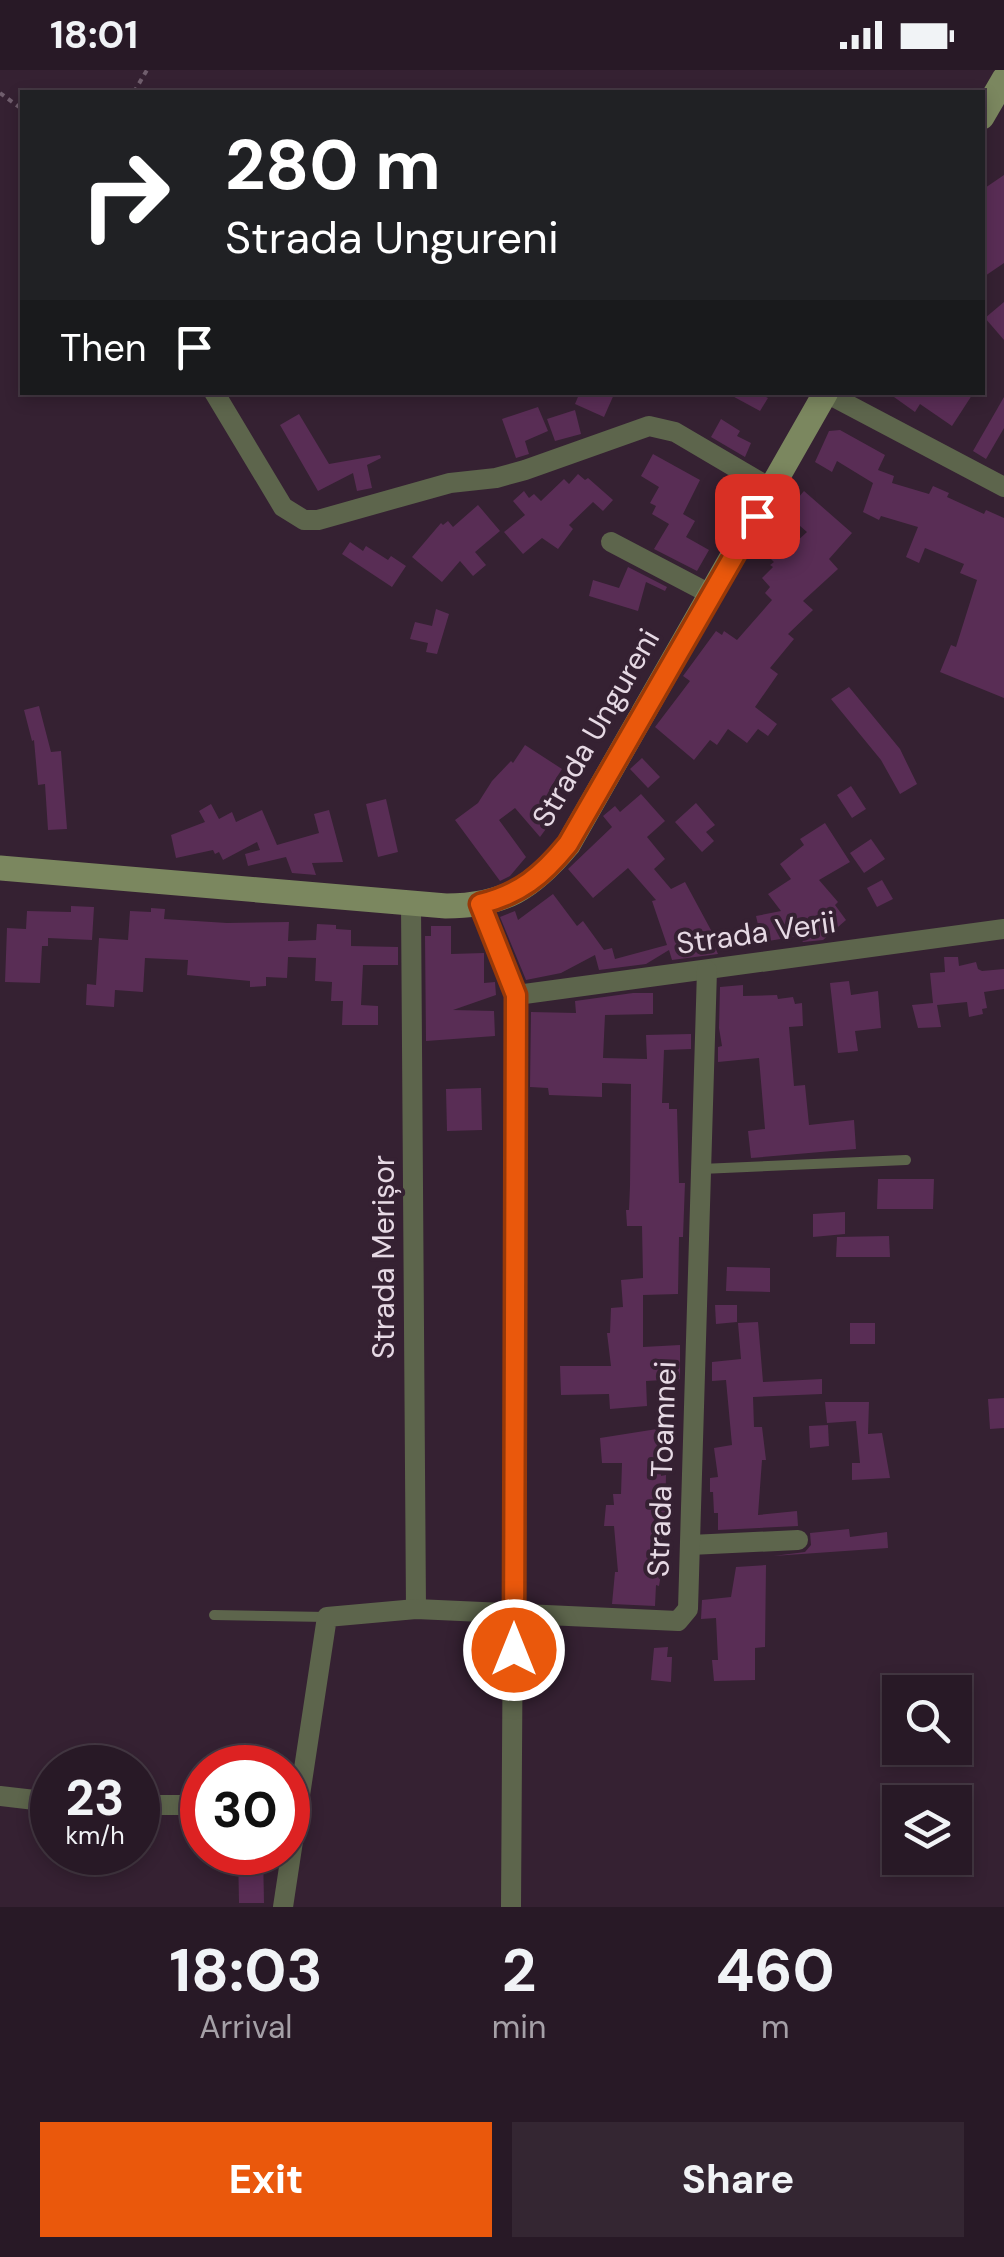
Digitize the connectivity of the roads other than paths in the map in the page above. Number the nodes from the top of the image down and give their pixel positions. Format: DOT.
graph roads {
  1 [pos="1004,79"];
  2 [pos="985,112"];
  3 [pos="216,395"];
  4 [pos="825,395"];
  5 [pos="830,395"];
  6 [pos="1004,488"];
  7 [pos="772,489"];
  8 [pos="611,542"];
  9 [pos="712,595"];
  10 [pos="0,868"];
  11 [pos="411,904"];
  12 [pos="480,904"];
  13 [pos="1004,929"];
  14 [pos="706,970"];
  15 [pos="516,995"];
  16 [pos="906,1160"];
  17 [pos="702,1169"];
  18 [pos="798,1540"];
  19 [pos="690,1545"];
  20 [pos="416,1609"];
  21 [pos="514,1613"];
  22 [pos="214,1615"];
  23 [pos="327,1617"];
  24 [pos="305,1745"];
  25 [pos="0,1796"];
  26 [pos="30,1799"];
  27 [pos="285,1875"];
  28 [pos="282,1907"];
  29 [pos="511,1907"];
  1 -- 2 [label="main road"];
  3 -- 7 [label="street"];
  4 -- 7 [label="main road, Strada Ungureni"];
  5 -- 6 [label="street"];
  7 -- 9 [label="main road, Strada Ungureni"];
  8 -- 9 [label="street"];
  9 -- 12 [label="main road, Strada Ungureni"];
  10 -- 11 [label="main road, Strada Ungureni"];
  11 -- 12 [label="main road, Strada Ungureni"];
  11 -- 20 [label="street, Strada Merișor"];
  12 -- 15 [label="street"];
  13 -- 14 [label="street, Strada Verii"];
  14 -- 15 [label="street, Strada Verii"];
  14 -- 17 [label="street, Strada Toamnei"];
  15 -- 21 [label="street"];
  16 -- 17 [label="lane"];
  17 -- 19 [label="street, Strada Toamnei"];
  18 -- 19 [label="street"];
  19 -- 21 [label="street, Strada Toamnei"];
  20 -- 21 [label="street, Strada Toamnei"];
  20 -- 23 [label="street, Strada Toamnei"];
  21 -- 29 [label="street"];
  22 -- 23 [label="lane"];
  23 -- 24 [label="street"];
  25 -- 26 [label="street"];
  27 -- 28 [label="street"];
}
